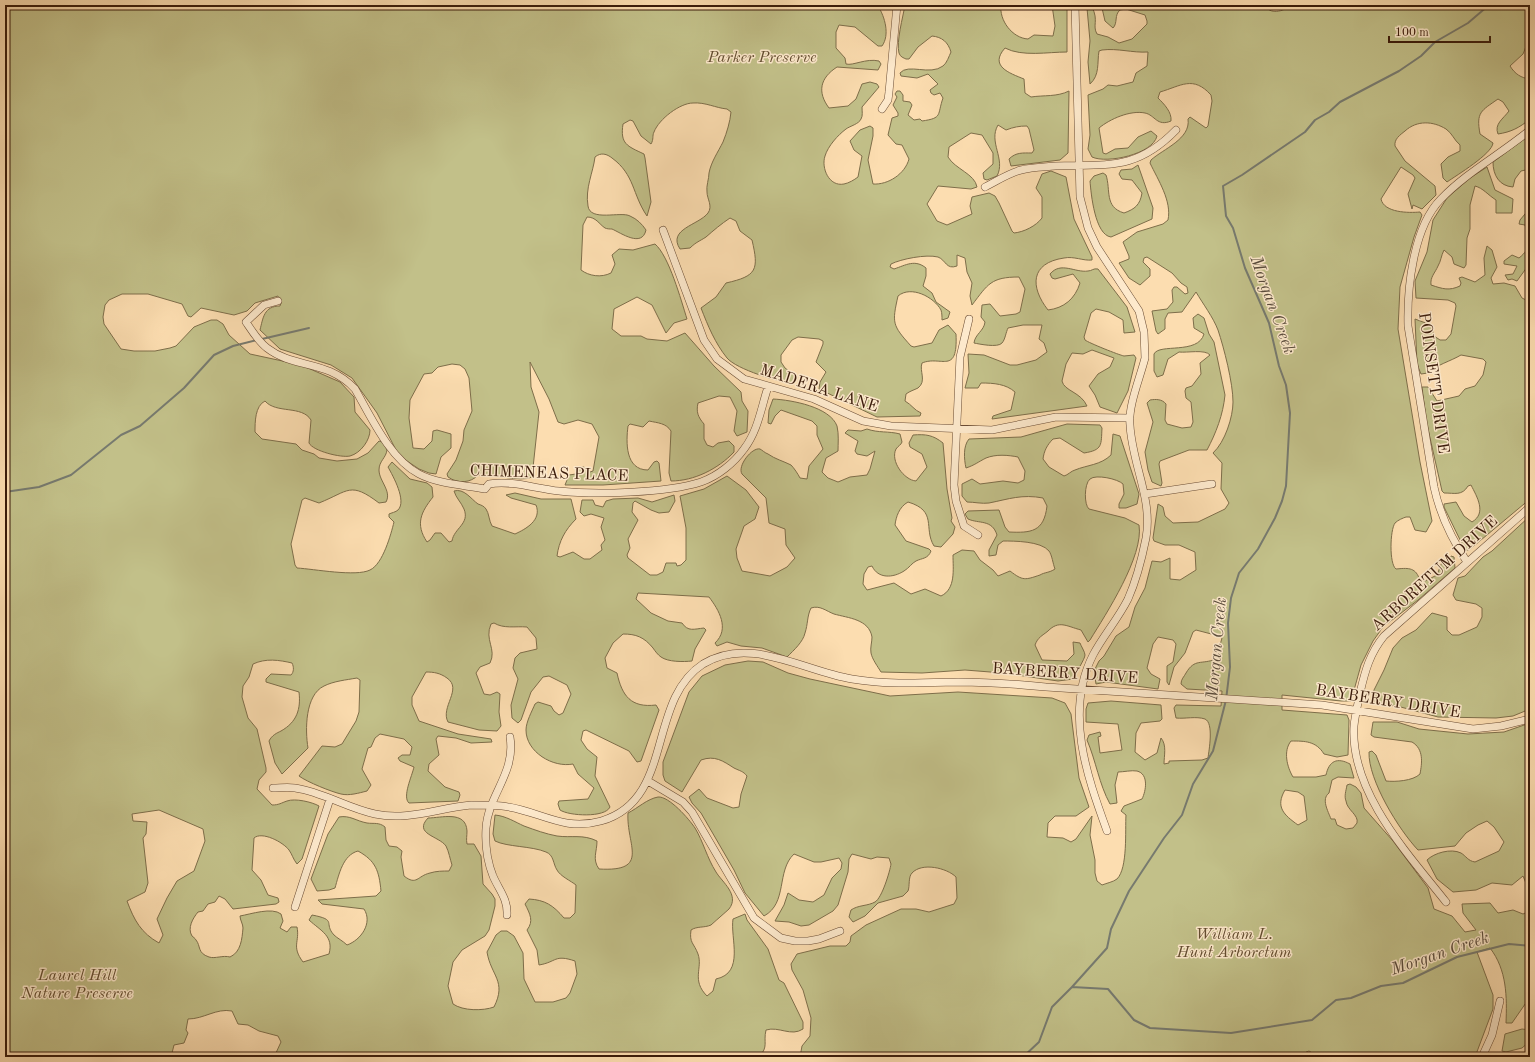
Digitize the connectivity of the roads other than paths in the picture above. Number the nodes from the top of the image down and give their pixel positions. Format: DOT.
graph roads {
  1 [pos="897,5"];
  2 [pos="1075,5"];
  3 [pos="882,109"];
  4 [pos="1176,130"];
  5 [pos="1530,130"];
  6 [pos="1078,166"];
  7 [pos="985,187"];
  8 [pos="664,230"];
  9 [pos="278,301"];
  10 [pos="968,320"];
  11 [pos="768,387"];
  12 [pos="1130,418"];
  13 [pos="957,428"];
  14 [pos="1212,484"];
  15 [pos="1145,494"];
  16 [pos="1530,507"];
  17 [pos="978,535"];
  18 [pos="1467,562"];
  19 [pos="1082,689"];
  20 [pos="1356,710"];
  21 [pos="1530,719"];
  22 [pos="510,737"];
  23 [pos="648,781"];
  24 [pos="273,788"];
  25 [pos="330,799"];
  26 [pos="492,806"];
  27 [pos="1107,831"];
  28 [pos="1446,902"];
  29 [pos="295,907"];
  30 [pos="508,915"];
  31 [pos="840,931"];
  32 [pos="1500,1001"];
  33 [pos="1482,1057"];
  1 -- 3 [label="street"];
  2 -- 6 [label="street"];
  4 -- 6 [label="street"];
  5 -- 18 [label="street, POINSETT DRIVE"];
  6 -- 7 [label="street"];
  6 -- 12 [label="street"];
  8 -- 11 [label="street, MADERA LANE"];
  9 -- 11 [label="street, CHIMENEAS PLACE"];
  10 -- 13 [label="street"];
  11 -- 13 [label="street, MADERA LANE"];
  12 -- 13 [label="street, MADERA LANE"];
  12 -- 15 [label="street"];
  13 -- 17 [label="street"];
  14 -- 15 [label="street"];
  15 -- 19 [label="street"];
  16 -- 18 [label="street, ARBORETUM DRIVE"];
  18 -- 20 [label="street, ARBORETUM DRIVE"];
  19 -- 20 [label="street, BAYBERRY DRIVE"];
  19 -- 23 [label="street, BAYBERRY DRIVE"];
  19 -- 27 [label="street"];
  20 -- 21 [label="street, BAYBERRY DRIVE"];
  20 -- 28 [label="street, ARBORETUM DRIVE"];
  22 -- 26 [label="street"];
  23 -- 26 [label="street"];
  23 -- 31 [label="street"];
  24 -- 25 [label="street"];
  25 -- 26 [label="street"];
  25 -- 29 [label="street"];
  26 -- 30 [label="street"];
  32 -- 33 [label="street"];
}
